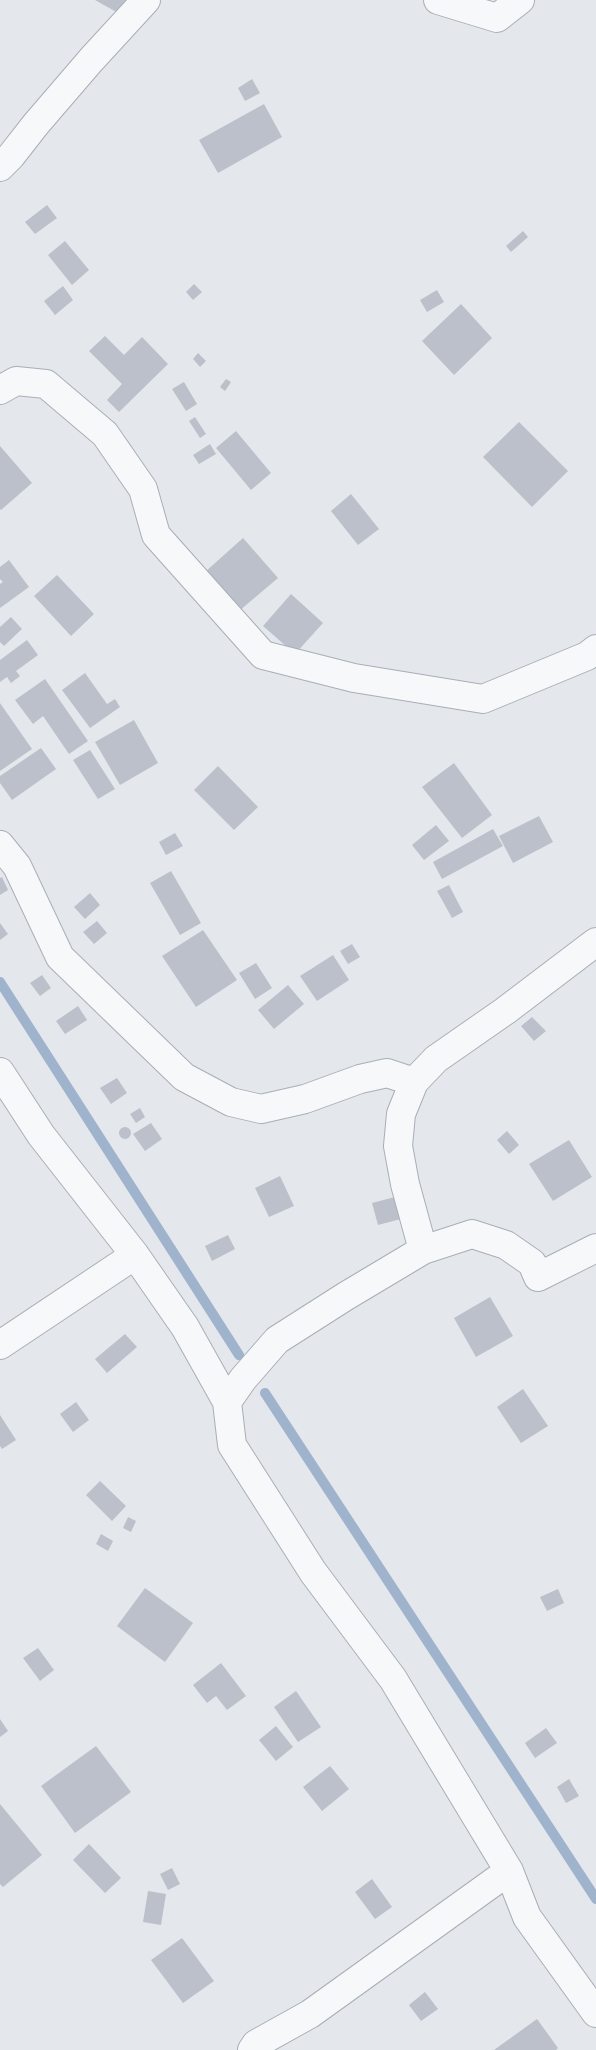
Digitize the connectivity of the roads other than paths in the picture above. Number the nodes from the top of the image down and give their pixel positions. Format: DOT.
graph roads {
  1 [pos="146,0"];
  2 [pos="438,0"];
  3 [pos="520,0"];
  4 [pos="0,167"];
  5 [pos="0,390"];
  6 [pos="596,649"];
  7 [pos="0,845"];
  8 [pos="596,942"];
  9 [pos="0,1072"];
  10 [pos="414,1082"];
  11 [pos="596,1248"];
  12 [pos="423,1250"];
  13 [pos="135,1255"];
  14 [pos="0,1345"];
  15 [pos="227,1402"];
  16 [pos="509,1871"];
  17 [pos="596,2012"];
  18 [pos="252,2050"];
  1 -- 4 [label="street"];
  2 -- 3 [label="street"];
  5 -- 6 [label="street"];
  7 -- 10 [label="street"];
  8 -- 10 [label="street"];
  9 -- 13 [label="street"];
  10 -- 12 [label="street"];
  11 -- 12 [label="street"];
  12 -- 15 [label="street"];
  13 -- 14 [label="street"];
  13 -- 15 [label="street"];
  15 -- 16 [label="street"];
  16 -- 17 [label="street"];
  16 -- 18 [label="street"];
}
